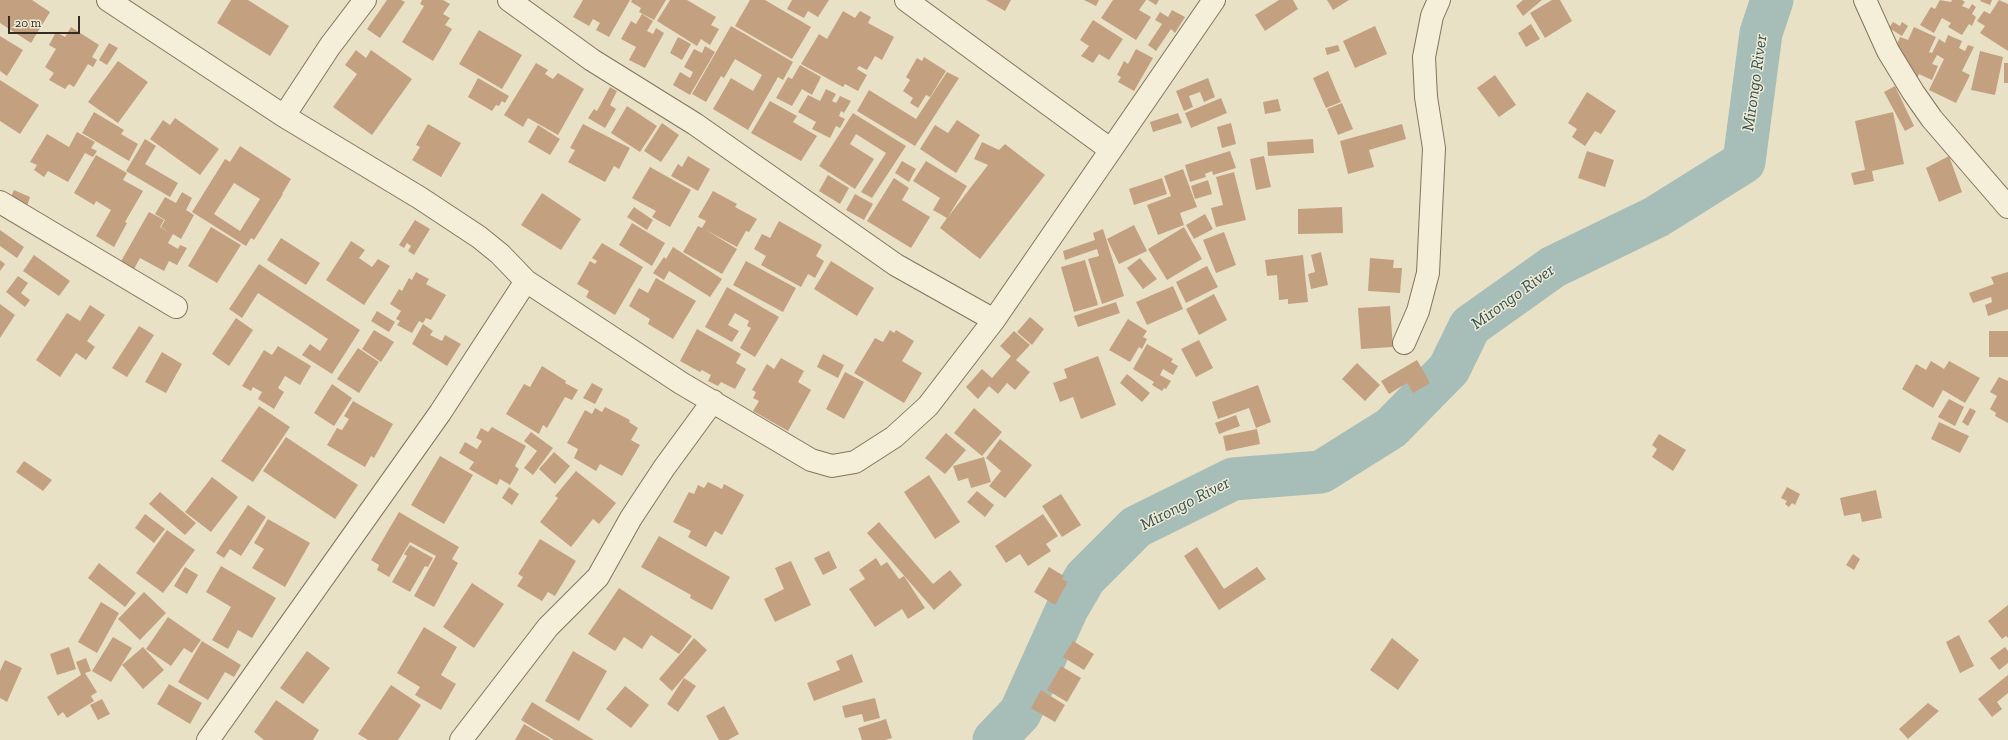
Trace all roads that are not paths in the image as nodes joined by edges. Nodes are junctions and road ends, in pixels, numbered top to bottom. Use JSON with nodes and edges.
{"nodes":[{"id":1,"x":108,"y":0,"type":"edge"},
{"id":2,"x":365,"y":0,"type":"edge"},
{"id":3,"x":509,"y":0,"type":"edge"},
{"id":4,"x":906,"y":0,"type":"edge"},
{"id":5,"x":1214,"y":0,"type":"edge"},
{"id":6,"x":1439,"y":0,"type":"edge"},
{"id":7,"x":1865,"y":0,"type":"edge"},
{"id":8,"x":284,"y":116,"type":"junction"},
{"id":9,"x":1111,"y":150,"type":"junction"},
{"id":10,"x":0,"y":202,"type":"edge"},
{"id":11,"x":2008,"y":207,"type":"edge"},
{"id":12,"x":526,"y":281,"type":"junction"},
{"id":13,"x":176,"y":307,"type":"dead end"},
{"id":14,"x":994,"y":320,"type":"junction"},
{"id":15,"x":1404,"y":343,"type":"dead end"},
{"id":16,"x":713,"y":401,"type":"junction"},
{"id":17,"x":208,"y":740,"type":"edge"},
{"id":18,"x":461,"y":740,"type":"edge"}],
"edges":[{"from":1,"to":8,"type":"street"},
{"from":2,"to":8,"type":"street"},
{"from":3,"to":14,"type":"street"},
{"from":4,"to":9,"type":"street"},
{"from":5,"to":9,"type":"street"},
{"from":6,"to":15,"type":"street"},
{"from":7,"to":11,"type":"street"},
{"from":8,"to":12,"type":"street"},
{"from":9,"to":14,"type":"street"},
{"from":10,"to":13,"type":"street"},
{"from":12,"to":16,"type":"street"},
{"from":12,"to":17,"type":"street"},
{"from":14,"to":16,"type":"street"},
{"from":16,"to":18,"type":"street"}]}
